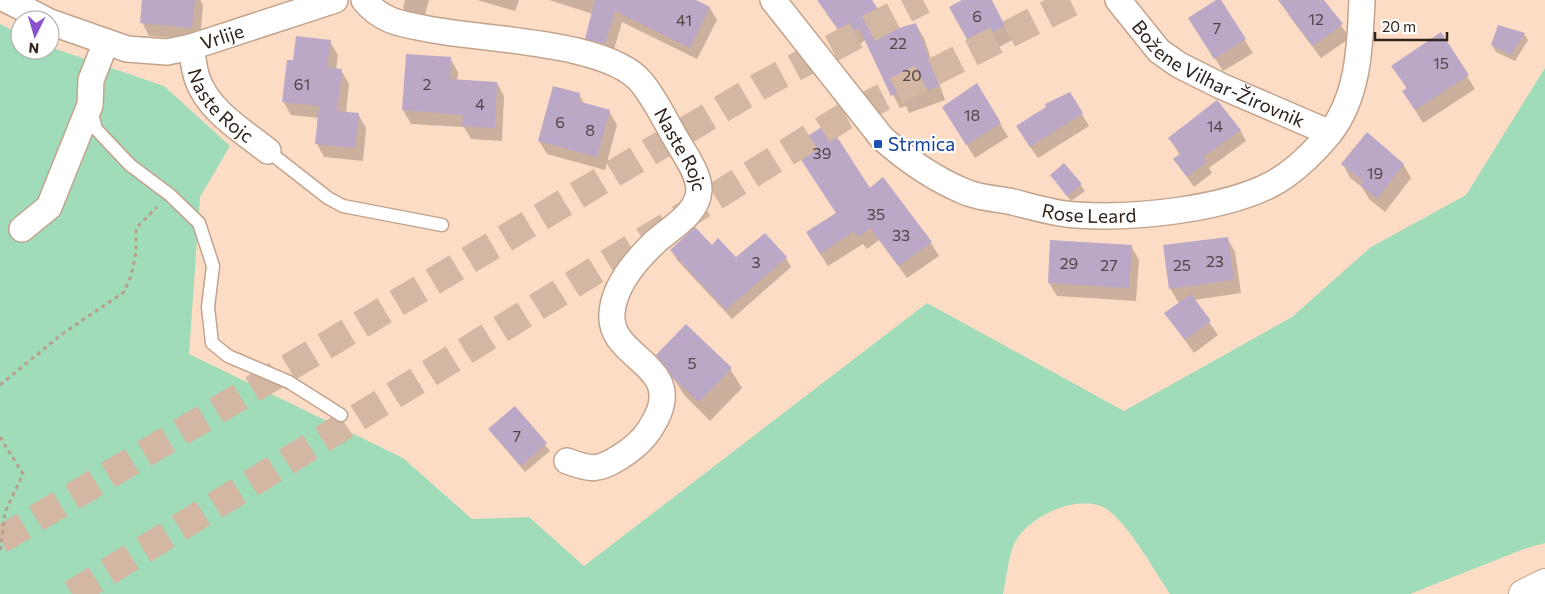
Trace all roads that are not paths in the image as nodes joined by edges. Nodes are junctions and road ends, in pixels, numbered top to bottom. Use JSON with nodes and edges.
{"nodes":[{"id":1,"x":7,"y":0,"type":"edge"},
{"id":2,"x":335,"y":0,"type":"edge"},
{"id":3,"x":364,"y":0,"type":"edge"},
{"id":4,"x":773,"y":0,"type":"edge"},
{"id":5,"x":1118,"y":0,"type":"edge"},
{"id":6,"x":1362,"y":0,"type":"edge"},
{"id":7,"x":26,"y":10,"type":"edge"},
{"id":8,"x":60,"y":26,"type":"edge"},
{"id":9,"x":106,"y":42,"type":"junction"},
{"id":10,"x":191,"y":48,"type":"junction"},
{"id":11,"x":90,"y":105,"type":"junction"},
{"id":12,"x":1330,"y":133,"type":"junction"},
{"id":13,"x":268,"y":151,"type":"joint"},
{"id":14,"x":442,"y":225,"type":"dead end"},
{"id":15,"x":22,"y":229,"type":"dead end"},
{"id":16,"x":341,"y":415,"type":"dead end"},
{"id":17,"x":567,"y":461,"type":"dead end"},
{"id":18,"x":1545,"y":583,"type":"edge"},
{"id":19,"x":1523,"y":594,"type":"edge"}],
"edges":[{"from":1,"to":7,"type":"street"},
{"from":2,"to":10,"type":"street","name":"Vrlije"},
{"from":3,"to":17,"type":"street","name":"Naste Rojc"},
{"from":4,"to":12,"type":"street","name":"Rose Leard"},
{"from":5,"to":12,"type":"street","name":"Božene Vilhar-Žirovnik"},
{"from":6,"to":12,"type":"street","name":"Rose Leard"},
{"from":8,"to":9,"type":"street","name":"Vrlije"},
{"from":9,"to":10,"type":"street","name":"Vrlije"},
{"from":9,"to":11,"type":"street"},
{"from":10,"to":13,"type":"street","name":"Naste Rojc"},
{"from":11,"to":15,"type":"street"},
{"from":11,"to":16,"type":"lane"},
{"from":13,"to":14,"type":"lane"},
{"from":18,"to":19,"type":"main road"}]}
